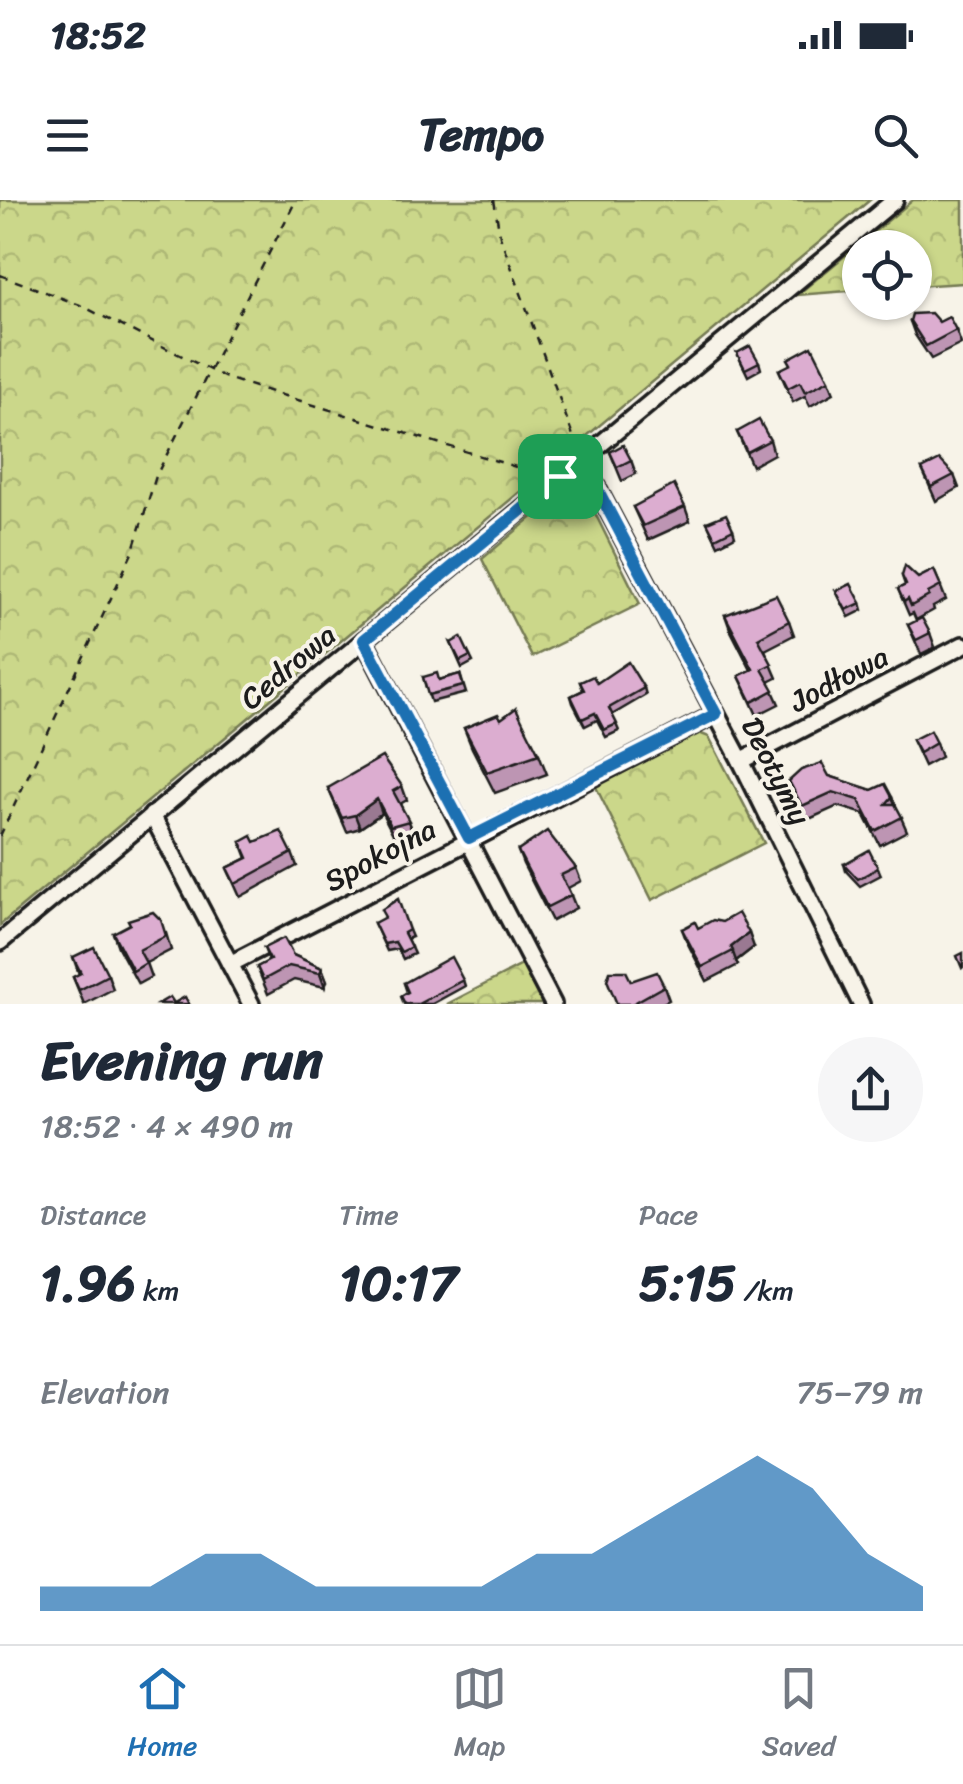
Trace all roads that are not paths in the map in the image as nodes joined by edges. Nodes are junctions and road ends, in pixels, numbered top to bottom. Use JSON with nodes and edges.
{"nodes":[{"id":1,"x":894,"y":200,"type":"edge"},
{"id":2,"x":582,"y":460,"type":"junction"},
{"id":3,"x":364,"y":640,"type":"junction"},
{"id":4,"x":963,"y":645,"type":"edge"},
{"id":5,"x":716,"y":714,"type":"junction"},
{"id":6,"x":741,"y":762,"type":"junction"},
{"id":7,"x":152,"y":815,"type":"junction"},
{"id":8,"x":469,"y":838,"type":"junction"},
{"id":9,"x":0,"y":942,"type":"edge"},
{"id":10,"x":230,"y":964,"type":"junction"},
{"id":11,"x":252,"y":1004,"type":"edge"},
{"id":12,"x":554,"y":1004,"type":"edge"},
{"id":13,"x":861,"y":1004,"type":"edge"}],
"edges":[{"from":1,"to":2,"type":"street","name":"Cedrowa"},
{"from":2,"to":3,"type":"street","name":"Cedrowa"},
{"from":2,"to":5,"type":"street","name":"Deotymy"},
{"from":3,"to":7,"type":"street","name":"Cedrowa"},
{"from":3,"to":8,"type":"street"},
{"from":4,"to":6,"type":"street","name":"Jodłowa"},
{"from":5,"to":6,"type":"street","name":"Deotymy"},
{"from":5,"to":8,"type":"street","name":"Spokojna"},
{"from":6,"to":13,"type":"street","name":"Deotymy"},
{"from":7,"to":9,"type":"street","name":"Cedrowa"},
{"from":7,"to":10,"type":"street"},
{"from":8,"to":10,"type":"street","name":"Spokojna"},
{"from":8,"to":12,"type":"street"},
{"from":10,"to":11,"type":"street"}]}
